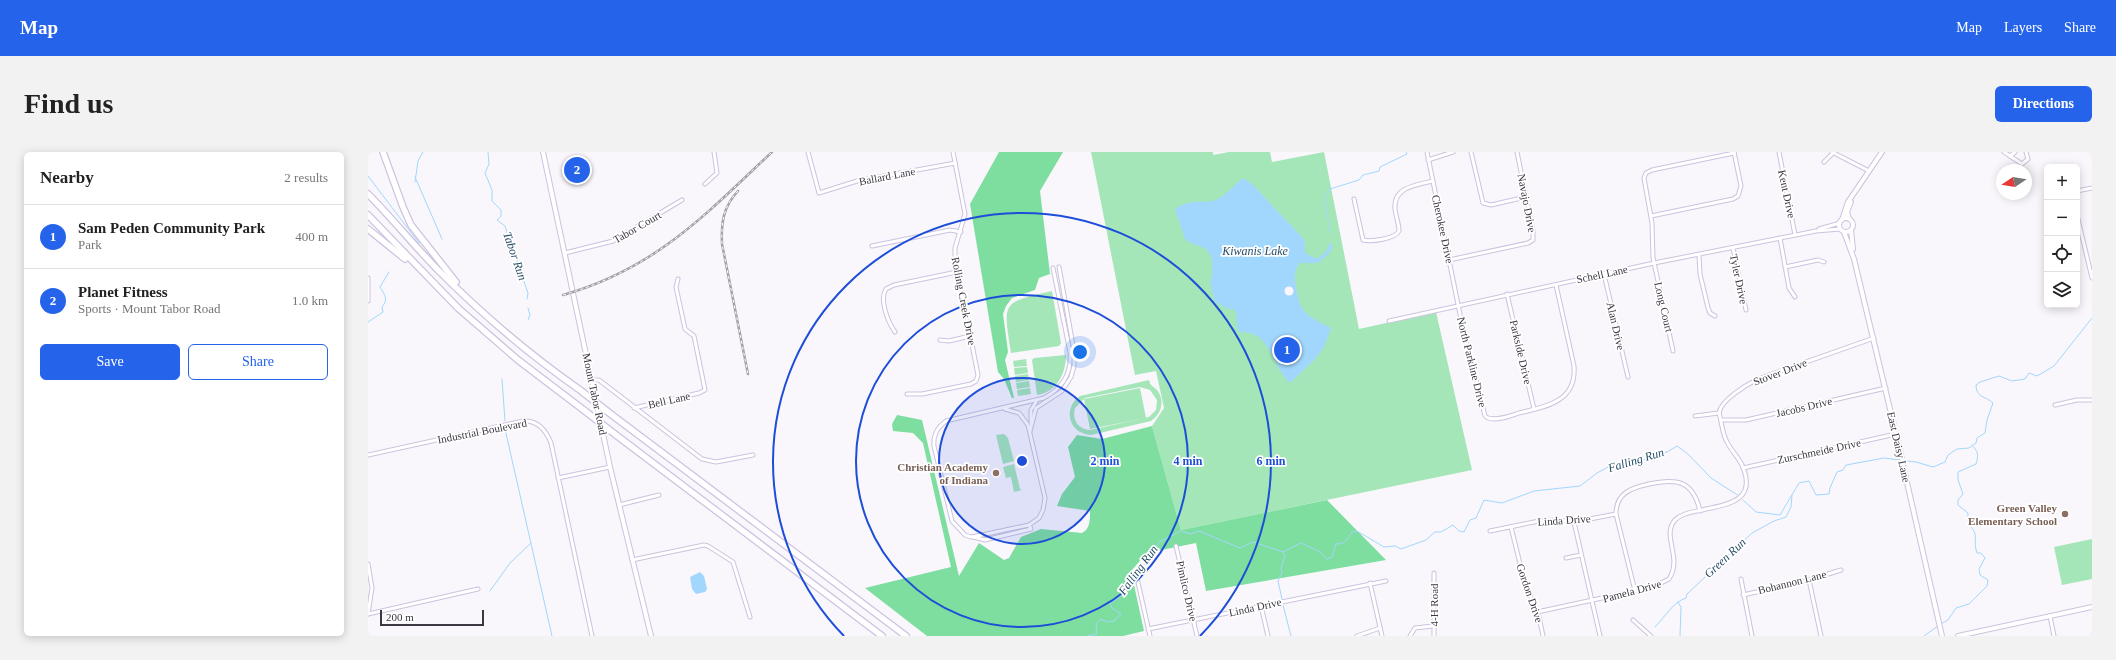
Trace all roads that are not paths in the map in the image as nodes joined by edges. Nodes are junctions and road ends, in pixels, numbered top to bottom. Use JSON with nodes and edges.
{"nodes":[{"id":1,"x":383,"y":152,"type":"edge"},
{"id":2,"x":543,"y":152,"type":"edge"},
{"id":3,"x":714,"y":152,"type":"edge"},
{"id":4,"x":808,"y":152,"type":"edge"},
{"id":5,"x":953,"y":152,"type":"edge"},
{"id":6,"x":1427,"y":152,"type":"edge"},
{"id":7,"x":1453,"y":152,"type":"edge"},
{"id":8,"x":1471,"y":152,"type":"edge"},
{"id":9,"x":1517,"y":152,"type":"edge"},
{"id":10,"x":1734,"y":152,"type":"edge"},
{"id":11,"x":1779,"y":152,"type":"edge"},
{"id":12,"x":1833,"y":152,"type":"edge"},
{"id":13,"x":1882,"y":152,"type":"edge"},
{"id":14,"x":2004,"y":152,"type":"edge"},
{"id":15,"x":2015,"y":152,"type":"edge"},
{"id":16,"x":2026,"y":152,"type":"edge"},
{"id":17,"x":2010,"y":156,"type":"junction"},
{"id":18,"x":1428,"y":160,"type":"junction"},
{"id":19,"x":1824,"y":162,"type":"dead end"},
{"id":20,"x":955,"y":163,"type":"junction"},
{"id":21,"x":1869,"y":171,"type":"junction"},
{"id":22,"x":1433,"y":181,"type":"junction"},
{"id":23,"x":705,"y":184,"type":"dead end"},
{"id":24,"x":2092,"y":188,"type":"edge"},
{"id":25,"x":2080,"y":190,"type":"edge"},
{"id":26,"x":368,"y":194,"type":"edge"},
{"id":27,"x":1526,"y":196,"type":"junction"},
{"id":28,"x":1853,"y":196,"type":"junction"},
{"id":29,"x":1354,"y":199,"type":"dead end"},
{"id":30,"x":682,"y":200,"type":"dead end"},
{"id":31,"x":368,"y":215,"type":"edge"},
{"id":32,"x":1651,"y":216,"type":"junction"},
{"id":33,"x":1849,"y":219,"type":"junction"},
{"id":34,"x":1841,"y":221,"type":"junction"},
{"id":35,"x":2080,"y":228,"type":"edge"},
{"id":36,"x":368,"y":229,"type":"edge"},
{"id":37,"x":1842,"y":230,"type":"junction"},
{"id":38,"x":1851,"y":230,"type":"junction"},
{"id":39,"x":1816,"y":231,"type":"junction"},
{"id":40,"x":961,"y":232,"type":"junction"},
{"id":41,"x":1796,"y":235,"type":"junction"},
{"id":42,"x":1780,"y":238,"type":"junction"},
{"id":43,"x":872,"y":246,"type":"dead end"},
{"id":44,"x":1733,"y":248,"type":"junction"},
{"id":45,"x":565,"y":253,"type":"junction"},
{"id":46,"x":2092,"y":253,"type":"edge"},
{"id":47,"x":2086,"y":254,"type":"junction"},
{"id":48,"x":1699,"y":255,"type":"junction"},
{"id":49,"x":1854,"y":259,"type":"junction"},
{"id":50,"x":1449,"y":260,"type":"junction"},
{"id":51,"x":1824,"y":262,"type":"dead end"},
{"id":52,"x":1654,"y":263,"type":"junction"},
{"id":53,"x":1059,"y":267,"type":"dead end"},
{"id":54,"x":1785,"y":267,"type":"junction"},
{"id":55,"x":1053,"y":268,"type":"dead end"},
{"id":56,"x":957,"y":272,"type":"junction"},
{"id":57,"x":1604,"y":274,"type":"junction"},
{"id":58,"x":368,"y":278,"type":"edge"},
{"id":59,"x":2092,"y":278,"type":"edge"},
{"id":60,"x":678,"y":279,"type":"dead end"},
{"id":61,"x":1556,"y":285,"type":"junction"},
{"id":62,"x":439,"y":290,"type":"junction"},
{"id":63,"x":1507,"y":294,"type":"junction"},
{"id":64,"x":1795,"y":297,"type":"dead end"},
{"id":65,"x":368,"y":301,"type":"edge"},
{"id":66,"x":474,"y":304,"type":"junction"},
{"id":67,"x":1458,"y":305,"type":"junction"},
{"id":68,"x":1746,"y":310,"type":"dead end"},
{"id":69,"x":1715,"y":316,"type":"dead end"},
{"id":70,"x":1389,"y":321,"type":"dead end"},
{"id":71,"x":895,"y":332,"type":"dead end"},
{"id":72,"x":970,"y":336,"type":"junction"},
{"id":73,"x":1874,"y":338,"type":"junction"},
{"id":74,"x":940,"y":340,"type":"dead end"},
{"id":75,"x":1673,"y":351,"type":"dead end"},
{"id":76,"x":1628,"y":377,"type":"dead end"},
{"id":77,"x":592,"y":380,"type":"junction"},
{"id":78,"x":1886,"y":388,"type":"junction"},
{"id":79,"x":907,"y":394,"type":"dead end"},
{"id":80,"x":2092,"y":400,"type":"edge"},
{"id":81,"x":1038,"y":401,"type":"junction"},
{"id":82,"x":2055,"y":405,"type":"dead end"},
{"id":83,"x":634,"y":408,"type":"junction"},
{"id":84,"x":1006,"y":408,"type":"junction"},
{"id":85,"x":1534,"y":409,"type":"junction"},
{"id":86,"x":1719,"y":413,"type":"junction"},
{"id":87,"x":1694,"y":416,"type":"dead end"},
{"id":88,"x":1030,"y":419,"type":"junction"},
{"id":89,"x":1025,"y":420,"type":"junction"},
{"id":90,"x":1721,"y":420,"type":"junction"},
{"id":91,"x":1032,"y":424,"type":"junction"},
{"id":92,"x":1030,"y":434,"type":"junction"},
{"id":93,"x":1896,"y":434,"type":"junction"},
{"id":94,"x":368,"y":455,"type":"edge"},
{"id":95,"x":753,"y":455,"type":"dead end"},
{"id":96,"x":1902,"y":459,"type":"joint"},
{"id":97,"x":1903,"y":465,"type":"joint"},
{"id":98,"x":610,"y":467,"type":"junction"},
{"id":99,"x":1743,"y":468,"type":"junction"},
{"id":100,"x":558,"y":478,"type":"junction"},
{"id":101,"x":659,"y":495,"type":"dead end"},
{"id":102,"x":619,"y":505,"type":"junction"},
{"id":103,"x":1700,"y":511,"type":"junction"},
{"id":104,"x":1616,"y":514,"type":"junction"},
{"id":105,"x":1574,"y":522,"type":"junction"},
{"id":106,"x":1511,"y":527,"type":"junction"},
{"id":107,"x":1490,"y":531,"type":"dead end"},
{"id":108,"x":1176,"y":546,"type":"dead end"},
{"id":109,"x":1581,"y":555,"type":"junction"},
{"id":110,"x":1566,"y":558,"type":"dead end"},
{"id":111,"x":632,"y":560,"type":"junction"},
{"id":112,"x":368,"y":564,"type":"edge"},
{"id":113,"x":1841,"y":570,"type":"dead end"},
{"id":114,"x":1434,"y":573,"type":"dead end"},
{"id":115,"x":1136,"y":578,"type":"dead end"},
{"id":116,"x":1741,"y":579,"type":"dead end"},
{"id":117,"x":1809,"y":580,"type":"junction"},
{"id":118,"x":1386,"y":581,"type":"dead end"},
{"id":119,"x":1370,"y":583,"type":"junction"},
{"id":120,"x":478,"y":589,"type":"dead end"},
{"id":121,"x":1634,"y":591,"type":"junction"},
{"id":122,"x":1743,"y":595,"type":"junction"},
{"id":123,"x":1592,"y":602,"type":"junction"},
{"id":124,"x":1261,"y":606,"type":"junction"},
{"id":125,"x":2092,"y":607,"type":"edge"},
{"id":126,"x":1537,"y":612,"type":"junction"},
{"id":127,"x":368,"y":614,"type":"edge"},
{"id":128,"x":2050,"y":616,"type":"junction"},
{"id":129,"x":750,"y":617,"type":"dead end"},
{"id":130,"x":1193,"y":620,"type":"junction"},
{"id":131,"x":1634,"y":620,"type":"dead end"},
{"id":132,"x":1434,"y":626,"type":"junction"},
{"id":133,"x":1380,"y":628,"type":"junction"},
{"id":134,"x":1148,"y":630,"type":"junction"},
{"id":135,"x":1942,"y":635,"type":"edge"},
{"id":136,"x":592,"y":636,"type":"edge"},
{"id":137,"x":651,"y":636,"type":"edge"},
{"id":138,"x":882,"y":636,"type":"edge"},
{"id":139,"x":906,"y":636,"type":"edge"},
{"id":140,"x":1150,"y":636,"type":"edge"},
{"id":141,"x":1197,"y":636,"type":"edge"},
{"id":142,"x":1268,"y":636,"type":"edge"},
{"id":143,"x":1357,"y":636,"type":"edge"},
{"id":144,"x":1382,"y":636,"type":"edge"},
{"id":145,"x":1410,"y":636,"type":"edge"},
{"id":146,"x":1434,"y":636,"type":"edge"},
{"id":147,"x":1543,"y":636,"type":"edge"},
{"id":148,"x":1600,"y":636,"type":"edge"},
{"id":149,"x":1651,"y":636,"type":"edge"},
{"id":150,"x":1752,"y":636,"type":"edge"},
{"id":151,"x":1821,"y":636,"type":"edge"},
{"id":152,"x":1958,"y":636,"type":"edge"},
{"id":153,"x":2054,"y":636,"type":"edge"}],
"edges":[{"from":1,"to":66,"type":"highway"},
{"from":2,"to":45,"type":"street","name":"Mount Tabor Road"},
{"from":3,"to":23,"type":"street"},
{"from":4,"to":20,"type":"street","name":"Ballard Lane"},
{"from":5,"to":20,"type":"street","name":"Rolling Creek Drive"},
{"from":6,"to":18,"type":"street","name":"Cherokee Drive"},
{"from":7,"to":18,"type":"street"},
{"from":8,"to":27,"type":"street"},
{"from":9,"to":27,"type":"street","name":"Navajo Drive"},
{"from":10,"to":32,"type":"street","name":"Long Court"},
{"from":10,"to":32,"type":"street"},
{"from":11,"to":41,"type":"street","name":"Kent Drive"},
{"from":12,"to":19,"type":"street"},
{"from":12,"to":21,"type":"street"},
{"from":13,"to":21,"type":"street"},
{"from":14,"to":17,"type":"street"},
{"from":15,"to":17,"type":"street"},
{"from":16,"to":17,"type":"street"},
{"from":18,"to":22,"type":"street","name":"Cherokee Drive"},
{"from":20,"to":40,"type":"street","name":"Rolling Creek Drive"},
{"from":21,"to":28,"type":"street"},
{"from":22,"to":29,"type":"street"},
{"from":22,"to":50,"type":"street","name":"Cherokee Drive"},
{"from":24,"to":25,"type":"street"},
{"from":26,"to":66,"type":"highway"},
{"from":27,"to":50,"type":"street","name":"Navajo Drive"},
{"from":28,"to":33,"type":"street"},
{"from":28,"to":34,"type":"street"},
{"from":30,"to":45,"type":"street","name":"Tabor Court"},
{"from":31,"to":62,"type":"highway"},
{"from":32,"to":52,"type":"street","name":"Long Court"},
{"from":33,"to":34,"type":"street"},
{"from":33,"to":38,"type":"street","name":"East Daisy Lane"},
{"from":34,"to":37,"type":"street"},
{"from":34,"to":39,"type":"street","name":"Schell Lane"},
{"from":35,"to":47,"type":"street"},
{"from":36,"to":62,"type":"highway"},
{"from":37,"to":38,"type":"street"},
{"from":37,"to":39,"type":"street","name":"Schell Lane"},
{"from":37,"to":49,"type":"street","name":"East Daisy Lane"},
{"from":38,"to":49,"type":"street","name":"East Daisy Lane"},
{"from":39,"to":41,"type":"street","name":"Schell Lane"},
{"from":40,"to":43,"type":"street"},
{"from":40,"to":56,"type":"street","name":"Rolling Creek Drive"},
{"from":41,"to":42,"type":"street","name":"Schell Lane"},
{"from":42,"to":44,"type":"street","name":"Schell Lane"},
{"from":42,"to":54,"type":"street"},
{"from":44,"to":48,"type":"street","name":"Schell Lane"},
{"from":44,"to":68,"type":"street","name":"Tyler Drive"},
{"from":45,"to":77,"type":"street","name":"Mount Tabor Road"},
{"from":46,"to":47,"type":"street"},
{"from":47,"to":59,"type":"street"},
{"from":48,"to":52,"type":"street","name":"Schell Lane"},
{"from":48,"to":69,"type":"street"},
{"from":49,"to":73,"type":"street","name":"East Daisy Lane"},
{"from":50,"to":67,"type":"street","name":"Cherokee Drive"},
{"from":51,"to":54,"type":"street"},
{"from":52,"to":57,"type":"street","name":"Schell Lane"},
{"from":52,"to":75,"type":"street","name":"Long Court"},
{"from":53,"to":91,"type":"street"},
{"from":54,"to":64,"type":"street"},
{"from":55,"to":81,"type":"street"},
{"from":56,"to":71,"type":"street"},
{"from":56,"to":72,"type":"street","name":"Rolling Creek Drive"},
{"from":57,"to":61,"type":"street","name":"Schell Lane"},
{"from":57,"to":76,"type":"street","name":"Alan Drive"},
{"from":58,"to":65,"type":"street"},
{"from":60,"to":83,"type":"street","name":"Bell Lane"},
{"from":61,"to":63,"type":"street","name":"Schell Lane"},
{"from":61,"to":85,"type":"street"},
{"from":62,"to":138,"type":"highway","bridge":true},
{"from":63,"to":67,"type":"street","name":"Schell Lane"},
{"from":63,"to":85,"type":"street","name":"Parkside Drive"},
{"from":66,"to":139,"type":"highway","bridge":true},
{"from":67,"to":70,"type":"street","name":"Schell Lane"},
{"from":67,"to":85,"type":"street","name":"North Parkline Drive"},
{"from":72,"to":74,"type":"street"},
{"from":72,"to":79,"type":"street","name":"Rolling Creek Drive"},
{"from":73,"to":78,"type":"street","name":"East Daisy Lane"},
{"from":73,"to":86,"type":"street","name":"Stover Drive"},
{"from":77,"to":83,"type":"street","name":"Bell Lane"},
{"from":77,"to":98,"type":"street","name":"Mount Tabor Road"},
{"from":78,"to":90,"type":"street","name":"Jacobs Drive"},
{"from":78,"to":93,"type":"street","name":"East Daisy Lane"},
{"from":80,"to":82,"type":"street"},
{"from":81,"to":84,"type":"street"},
{"from":81,"to":88,"type":"street"},
{"from":83,"to":95,"type":"street","name":"Bell Lane"},
{"from":84,"to":89,"type":"street"},
{"from":84,"to":92,"type":"street"},
{"from":86,"to":87,"type":"street"},
{"from":86,"to":90,"type":"street","name":"Pamela Drive"},
{"from":88,"to":89,"type":"street"},
{"from":88,"to":91,"type":"street"},
{"from":89,"to":92,"type":"street"},
{"from":90,"to":99,"type":"street","name":"Pamela Drive"},
{"from":91,"to":92,"type":"street"},
{"from":93,"to":96,"type":"street","name":"East Daisy Lane"},
{"from":93,"to":99,"type":"street","name":"Zurschmeide Drive"},
{"from":94,"to":100,"type":"street","name":"Industrial Boulevard"},
{"from":96,"to":97,"type":"street","name":"East Daisy Lane"},
{"from":97,"to":135,"type":"street","name":"East Daisy Lane"},
{"from":98,"to":100,"type":"street"},
{"from":98,"to":102,"type":"street","name":"Mount Tabor Road"},
{"from":99,"to":103,"type":"street","name":"Pamela Drive"},
{"from":100,"to":136,"type":"street","name":"Industrial Boulevard"},
{"from":101,"to":102,"type":"street"},
{"from":102,"to":111,"type":"street","name":"Mount Tabor Road"},
{"from":103,"to":104,"type":"street"},
{"from":103,"to":121,"type":"street","name":"Pamela Drive"},
{"from":104,"to":105,"type":"street","name":"Linda Drive"},
{"from":104,"to":121,"type":"street"},
{"from":105,"to":106,"type":"street","name":"Linda Drive"},
{"from":105,"to":109,"type":"street"},
{"from":106,"to":107,"type":"street","name":"Linda Drive"},
{"from":106,"to":126,"type":"street","name":"Gordon Drive"},
{"from":108,"to":130,"type":"street","name":"Pimlico Drive"},
{"from":109,"to":110,"type":"street"},
{"from":109,"to":123,"type":"street"},
{"from":111,"to":129,"type":"street"},
{"from":111,"to":137,"type":"street","name":"Mount Tabor Road"},
{"from":112,"to":127,"type":"street"},
{"from":113,"to":117,"type":"street","name":"Bohannon Lane"},
{"from":114,"to":132,"type":"street","name":"4-H Road"},
{"from":115,"to":134,"type":"street"},
{"from":116,"to":122,"type":"street"},
{"from":117,"to":122,"type":"street","name":"Bohannon Lane"},
{"from":117,"to":151,"type":"street"},
{"from":118,"to":119,"type":"street","name":"Linda Drive"},
{"from":119,"to":124,"type":"street","name":"Linda Drive"},
{"from":119,"to":133,"type":"street"},
{"from":120,"to":127,"type":"street"},
{"from":121,"to":123,"type":"street","name":"Pamela Drive"},
{"from":122,"to":150,"type":"street"},
{"from":123,"to":126,"type":"street","name":"Pamela Drive"},
{"from":123,"to":148,"type":"street"},
{"from":124,"to":130,"type":"street","name":"Linda Drive"},
{"from":124,"to":142,"type":"street"},
{"from":125,"to":128,"type":"street"},
{"from":126,"to":147,"type":"street","name":"Gordon Drive"},
{"from":128,"to":152,"type":"street"},
{"from":128,"to":153,"type":"street"},
{"from":130,"to":134,"type":"street","name":"Linda Drive"},
{"from":130,"to":141,"type":"street","name":"Pimlico Drive"},
{"from":131,"to":149,"type":"street"},
{"from":132,"to":145,"type":"street"},
{"from":132,"to":146,"type":"street","name":"4-H Road"},
{"from":133,"to":143,"type":"street"},
{"from":133,"to":144,"type":"street"},
{"from":134,"to":140,"type":"street"}]}
